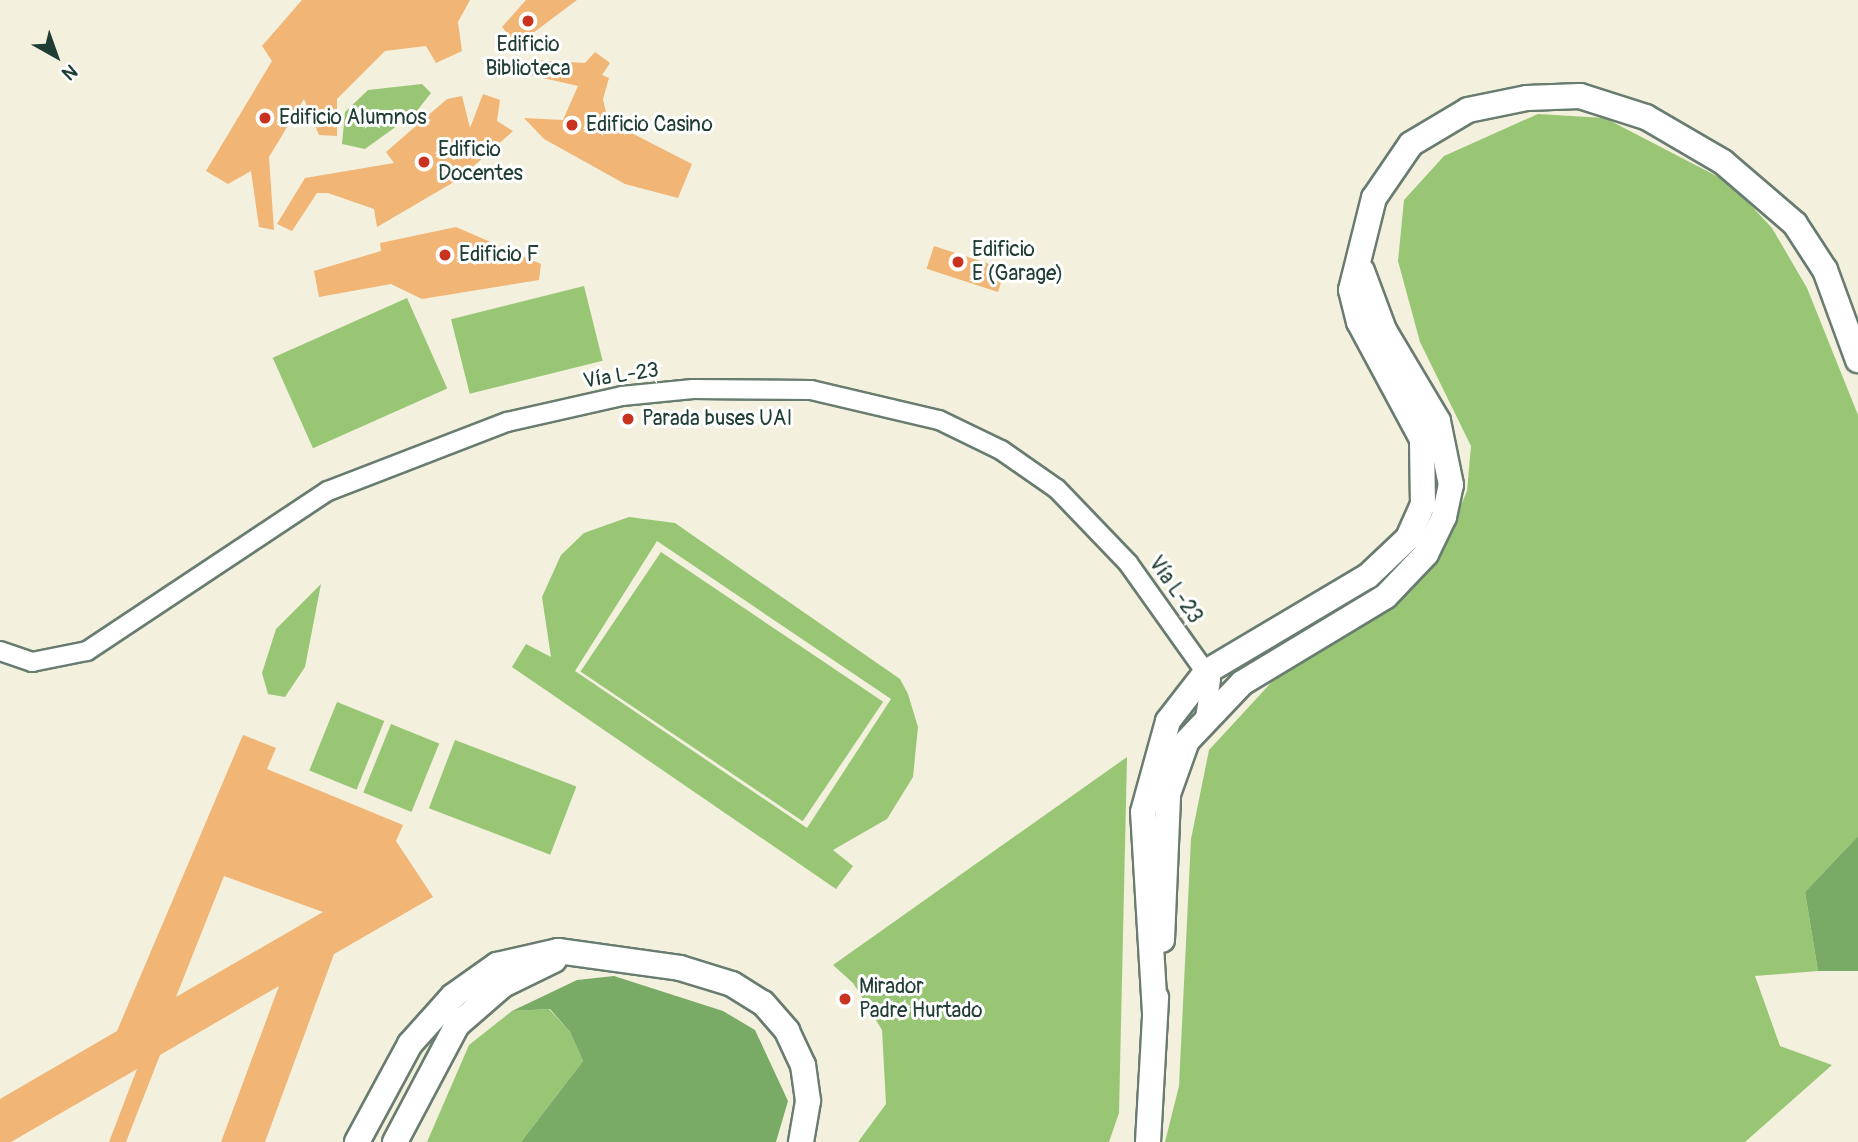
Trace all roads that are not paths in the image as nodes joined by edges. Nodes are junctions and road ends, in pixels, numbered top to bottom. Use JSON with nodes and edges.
{"nodes":[{"id":1,"x":1359,"y":261,"type":"junction"},
{"id":2,"x":1858,"y":360,"type":"edge"},
{"id":3,"x":0,"y":651,"type":"edge"},
{"id":4,"x":1206,"y":672,"type":"junction"},
{"id":5,"x":1242,"y":683,"type":"junction"},
{"id":6,"x":1205,"y":718,"type":"junction"},
{"id":7,"x":579,"y":952,"type":"junction"},
{"id":8,"x":1155,"y":1013,"type":"junction"},
{"id":9,"x":357,"y":1142,"type":"edge"},
{"id":10,"x":395,"y":1142,"type":"edge"},
{"id":11,"x":801,"y":1142,"type":"edge"},
{"id":12,"x":1148,"y":1142,"type":"edge"}],
"edges":[{"from":1,"to":2,"type":"main road"},
{"from":1,"to":4,"type":"main road"},
{"from":1,"to":5,"type":"main road"},
{"from":3,"to":4,"type":"street","name":"Vía L-23"},
{"from":4,"to":5,"type":"street"},
{"from":4,"to":6,"type":"street"},
{"from":4,"to":8,"type":"main road"},
{"from":5,"to":6,"type":"main road"},
{"from":6,"to":8,"type":"main road"},
{"from":7,"to":9,"type":"main road"},
{"from":7,"to":10,"type":"main road"},
{"from":7,"to":11,"type":"main road"},
{"from":8,"to":12,"type":"main road"}]}
